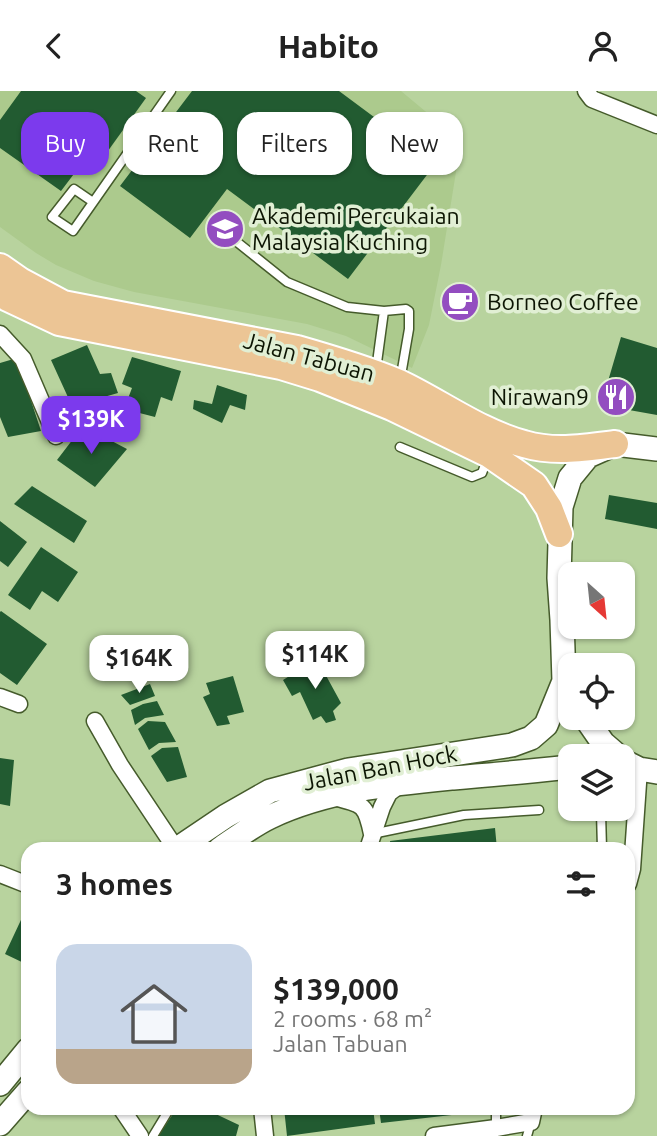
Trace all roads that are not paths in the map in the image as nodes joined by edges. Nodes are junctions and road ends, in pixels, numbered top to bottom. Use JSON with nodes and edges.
{"nodes":[{"id":1,"x":171,"y":91,"type":"edge"},
{"id":2,"x":586,"y":91,"type":"edge"},
{"id":3,"x":657,"y":124,"type":"edge"},
{"id":4,"x":93,"y":202,"type":"junction"},
{"id":5,"x":217,"y":226,"type":"dead end"},
{"id":6,"x":0,"y":267,"type":"edge"},
{"id":7,"x":3,"y":300,"type":"edge"},
{"id":8,"x":384,"y":311,"type":"junction"},
{"id":9,"x":0,"y":334,"type":"edge"},
{"id":10,"x":388,"y":379,"type":"junction"},
{"id":11,"x":56,"y":436,"type":"dead end"},
{"id":12,"x":615,"y":444,"type":"junction"},
{"id":13,"x":400,"y":447,"type":"dead end"},
{"id":14,"x":657,"y":449,"type":"edge"},
{"id":15,"x":489,"y":454,"type":"junction"},
{"id":16,"x":559,"y":534,"type":"junction"},
{"id":17,"x":564,"y":653,"type":"edge"},
{"id":18,"x":0,"y":697,"type":"edge"},
{"id":19,"x":558,"y":703,"type":"edge"},
{"id":20,"x":19,"y":704,"type":"dead end"},
{"id":21,"x":95,"y":721,"type":"dead end"},
{"id":22,"x":558,"y":768,"type":"edge"},
{"id":23,"x":402,"y":783,"type":"junction"},
{"id":24,"x":330,"y":796,"type":"junction"},
{"id":25,"x":539,"y":810,"type":"dead end"},
{"id":26,"x":601,"y":821,"type":"edge"},
{"id":27,"x":632,"y":821,"type":"edge"},
{"id":28,"x":370,"y":841,"type":"edge"},
{"id":29,"x":171,"y":842,"type":"edge"},
{"id":30,"x":186,"y":842,"type":"edge"},
{"id":31,"x":231,"y":842,"type":"edge"},
{"id":32,"x":603,"y":842,"type":"edge"},
{"id":33,"x":632,"y":842,"type":"edge"},
{"id":34,"x":0,"y":874,"type":"edge"},
{"id":35,"x":21,"y":882,"type":"edge"},
{"id":36,"x":21,"y":1058,"type":"edge"},
{"id":37,"x":0,"y":1084,"type":"edge"},
{"id":38,"x":21,"y":1100,"type":"edge"},
{"id":39,"x":126,"y":1115,"type":"edge"},
{"id":40,"x":166,"y":1115,"type":"edge"},
{"id":41,"x":263,"y":1115,"type":"edge"},
{"id":42,"x":496,"y":1115,"type":"edge"},
{"id":43,"x":531,"y":1122,"type":"edge"},
{"id":44,"x":0,"y":1124,"type":"edge"},
{"id":45,"x":496,"y":1128,"type":"junction"},
{"id":46,"x":139,"y":1136,"type":"edge"},
{"id":47,"x":153,"y":1136,"type":"edge"},
{"id":48,"x":265,"y":1136,"type":"edge"},
{"id":49,"x":434,"y":1136,"type":"edge"}],
"edges":[{"from":1,"to":4,"type":"lane"},
{"from":2,"to":3,"type":"street"},
{"from":4,"to":4,"type":"lane"},
{"from":5,"to":8,"type":"lane"},
{"from":6,"to":10,"type":"main road","name":"Jalan Tabuan"},
{"from":7,"to":15,"type":"main road","name":"Jalan Tabuan"},
{"from":8,"to":10,"type":"lane"},
{"from":8,"to":10,"type":"lane"},
{"from":9,"to":11,"type":"street"},
{"from":10,"to":12,"type":"main road","name":"Jalan Tabuan"},
{"from":12,"to":14,"type":"main road"},
{"from":12,"to":16,"type":"main road"},
{"from":13,"to":15,"type":"lane"},
{"from":15,"to":16,"type":"main road","name":"Jalan Tabuan"},
{"from":16,"to":17,"type":"main road"},
{"from":18,"to":20,"type":"street"},
{"from":19,"to":30,"type":"main road","name":"Jalan Ban Hock"},
{"from":21,"to":29,"type":"street"},
{"from":22,"to":23,"type":"main road","name":"Jalan Ban Hock"},
{"from":23,"to":24,"type":"main road","name":"Jalan Ban Hock"},
{"from":23,"to":28,"type":"street"},
{"from":24,"to":28,"type":"street"},
{"from":24,"to":31,"type":"main road","name":"Jalan Ban Hock"},
{"from":25,"to":28,"type":"lane"},
{"from":26,"to":32,"type":"lane"},
{"from":27,"to":33,"type":"street"},
{"from":34,"to":35,"type":"street"},
{"from":36,"to":37,"type":"main road"},
{"from":38,"to":44,"type":"main road"},
{"from":39,"to":46,"type":"street"},
{"from":40,"to":47,"type":"lane"},
{"from":41,"to":48,"type":"street"},
{"from":42,"to":45,"type":"lane"},
{"from":43,"to":45,"type":"street"},
{"from":45,"to":49,"type":"street"}]}
